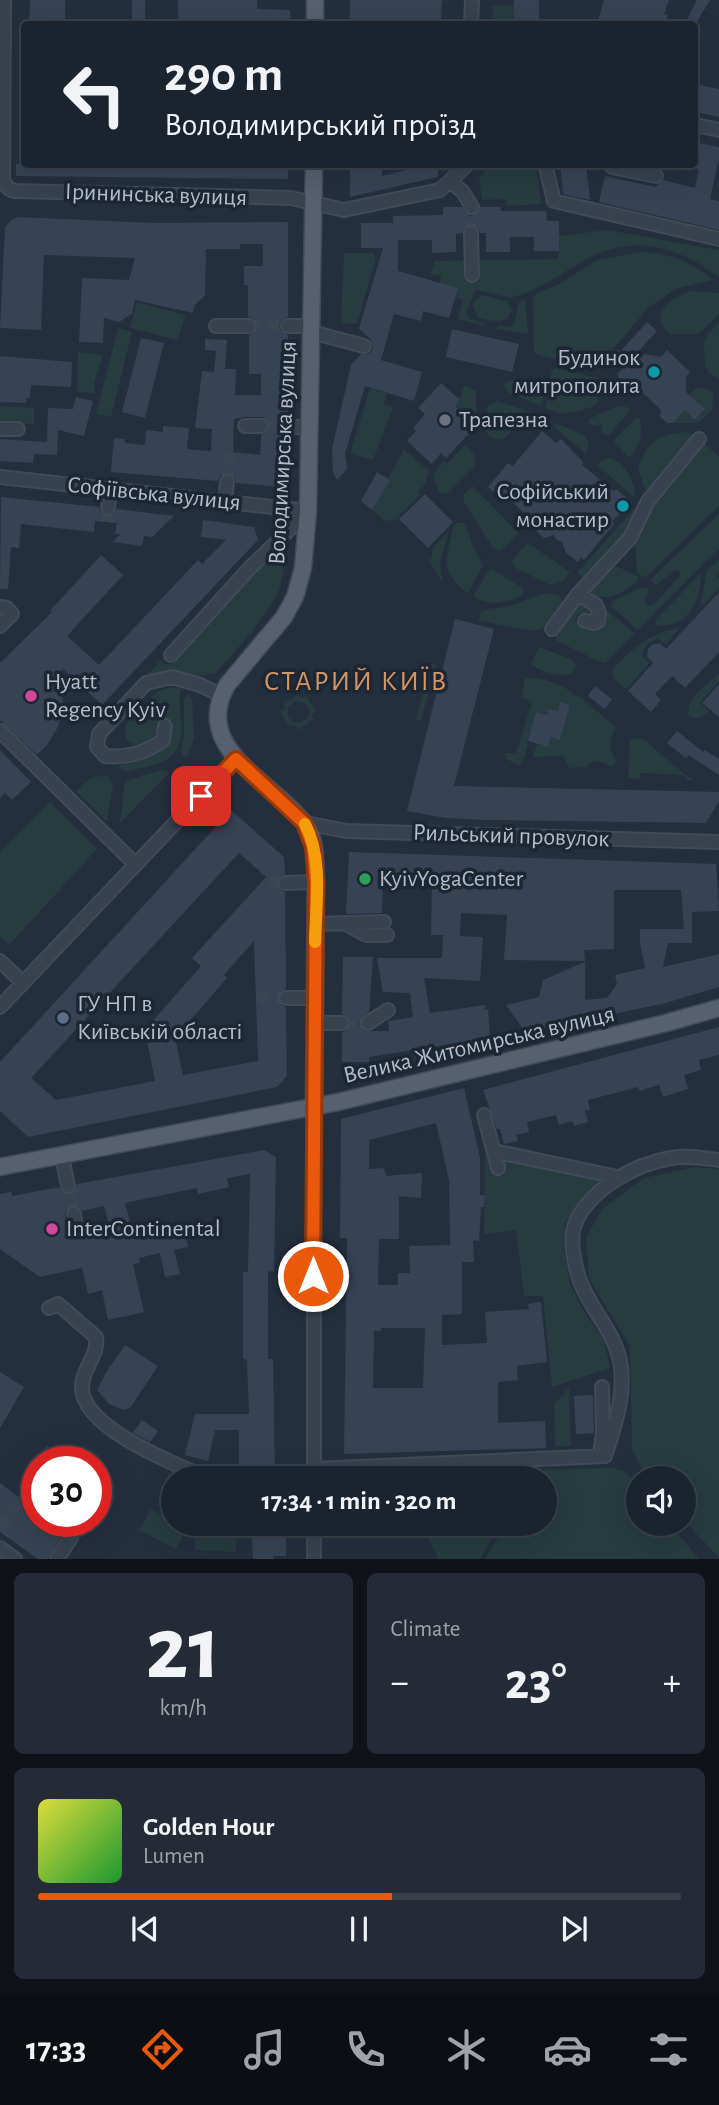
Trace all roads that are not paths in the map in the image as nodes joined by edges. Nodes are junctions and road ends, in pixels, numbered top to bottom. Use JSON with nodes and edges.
{"nodes":[{"id":1,"x":4,"y":0,"type":"edge"},
{"id":2,"x":315,"y":0,"type":"edge"},
{"id":3,"x":472,"y":0,"type":"edge"},
{"id":4,"x":315,"y":21,"type":"edge"},
{"id":5,"x":471,"y":21,"type":"edge"},
{"id":6,"x":2,"y":38,"type":"edge"},
{"id":7,"x":698,"y":126,"type":"edge"},
{"id":8,"x":719,"y":131,"type":"edge"},
{"id":9,"x":314,"y":168,"type":"edge"},
{"id":10,"x":465,"y":168,"type":"edge"},
{"id":11,"x":546,"y":168,"type":"edge"},
{"id":12,"x":616,"y":168,"type":"edge"},
{"id":13,"x":656,"y":176,"type":"dead end"},
{"id":14,"x":450,"y":181,"type":"junction"},
{"id":15,"x":314,"y":204,"type":"junction"},
{"id":16,"x":472,"y":207,"type":"tunnel mouth"},
{"id":17,"x":471,"y":233,"type":"tunnel mouth"},
{"id":18,"x":719,"y":239,"type":"edge"},
{"id":19,"x":472,"y":275,"type":"dead end"},
{"id":20,"x":216,"y":326,"type":"dead end"},
{"id":21,"x":249,"y":326,"type":"tunnel mouth"},
{"id":22,"x":288,"y":326,"type":"tunnel mouth"},
{"id":23,"x":311,"y":329,"type":"junction"},
{"id":24,"x":363,"y":346,"type":"dead end"},
{"id":25,"x":246,"y":425,"type":"dead end"},
{"id":26,"x":261,"y":426,"type":"tunnel mouth"},
{"id":27,"x":288,"y":426,"type":"tunnel mouth"},
{"id":28,"x":309,"y":427,"type":"junction"},
{"id":29,"x":0,"y":429,"type":"edge"},
{"id":30,"x":18,"y":429,"type":"dead end"},
{"id":31,"x":699,"y":439,"type":"dead end"},
{"id":32,"x":0,"y":477,"type":"edge"},
{"id":33,"x":227,"y":482,"type":"tunnel mouth"},
{"id":34,"x":110,"y":489,"type":"junction"},
{"id":35,"x":225,"y":503,"type":"junction"},
{"id":36,"x":107,"y":508,"type":"tunnel mouth"},
{"id":37,"x":308,"y":511,"type":"junction"},
{"id":38,"x":578,"y":594,"type":"junction"},
{"id":39,"x":0,"y":607,"type":"edge"},
{"id":40,"x":585,"y":621,"type":"dead end"},
{"id":41,"x":0,"y":626,"type":"edge"},
{"id":42,"x":552,"y":629,"type":"dead end"},
{"id":43,"x":171,"y":655,"type":"dead end"},
{"id":44,"x":221,"y":695,"type":"junction"},
{"id":45,"x":165,"y":726,"type":"dead end"},
{"id":46,"x":0,"y":731,"type":"edge"},
{"id":47,"x":236,"y":759,"type":"junction"},
{"id":48,"x":304,"y":823,"type":"junction"},
{"id":49,"x":719,"y":842,"type":"edge"},
{"id":50,"x":136,"y":865,"type":"junction"},
{"id":51,"x":285,"y":883,"type":"tunnel mouth"},
{"id":52,"x":316,"y":883,"type":"junction"},
{"id":53,"x":384,"y":922,"type":"dead end"},
{"id":54,"x":315,"y":924,"type":"junction"},
{"id":55,"x":348,"y":925,"type":"junction"},
{"id":56,"x":387,"y":935,"type":"dead end"},
{"id":57,"x":0,"y":961,"type":"edge"},
{"id":58,"x":23,"y":983,"type":"junction"},
{"id":59,"x":286,"y":998,"type":"tunnel mouth"},
{"id":60,"x":315,"y":998,"type":"junction"},
{"id":61,"x":0,"y":1007,"type":"edge"},
{"id":62,"x":719,"y":1008,"type":"edge"},
{"id":63,"x":388,"y":1010,"type":"dead end"},
{"id":64,"x":314,"y":1023,"type":"junction"},
{"id":65,"x":342,"y":1023,"type":"tunnel mouth"},
{"id":66,"x":368,"y":1023,"type":"tunnel mouth"},
{"id":67,"x":314,"y":1106,"type":"junction"},
{"id":68,"x":484,"y":1115,"type":"dead end"},
{"id":69,"x":494,"y":1151,"type":"junction"},
{"id":70,"x":62,"y":1156,"type":"junction"},
{"id":71,"x":719,"y":1160,"type":"edge"},
{"id":72,"x":0,"y":1167,"type":"edge"},
{"id":73,"x":498,"y":1168,"type":"dead end"},
{"id":74,"x":617,"y":1177,"type":"junction"},
{"id":75,"x":68,"y":1185,"type":"tunnel mouth"},
{"id":76,"x":74,"y":1214,"type":"tunnel mouth"},
{"id":77,"x":76,"y":1227,"type":"dead end"},
{"id":78,"x":49,"y":1308,"type":"dead end"},
{"id":79,"x":602,"y":1387,"type":"dead end"},
{"id":80,"x":601,"y":1456,"type":"junction"},
{"id":81,"x":180,"y":1466,"type":"edge"},
{"id":82,"x":314,"y":1466,"type":"edge"},
{"id":83,"x":442,"y":1466,"type":"edge"},
{"id":84,"x":314,"y":1536,"type":"edge"},
{"id":85,"x":71,"y":1538,"type":"dead end"},
{"id":86,"x":0,"y":1548,"type":"edge"},
{"id":87,"x":15,"y":1559,"type":"edge"},
{"id":88,"x":57,"y":1559,"type":"edge"},
{"id":89,"x":314,"y":1559,"type":"edge"}],
"edges":[{"from":1,"to":6,"type":"street"},
{"from":2,"to":4,"type":"main road"},
{"from":3,"to":5,"type":"street"},
{"from":6,"to":15,"type":"street","name":"Ірининська вулиця"},
{"from":7,"to":8,"type":"street"},
{"from":9,"to":15,"type":"main road","name":"Володимирська вулиця"},
{"from":10,"to":14,"type":"street","name":"Ірининська вулиця"},
{"from":11,"to":18,"type":"street"},
{"from":12,"to":13,"type":"street"},
{"from":14,"to":15,"type":"street","name":"Ірининська вулиця"},
{"from":14,"to":16,"type":"street"},
{"from":15,"to":23,"type":"main road","name":"Володимирська вулиця"},
{"from":17,"to":19,"type":"street"},
{"from":20,"to":21,"type":"street"},
{"from":22,"to":23,"type":"street"},
{"from":23,"to":24,"type":"street"},
{"from":23,"to":28,"type":"main road","name":"Володимирська вулиця"},
{"from":25,"to":26,"type":"street"},
{"from":27,"to":28,"type":"street"},
{"from":28,"to":37,"type":"main road","name":"Володимирська вулиця"},
{"from":29,"to":30,"type":"street"},
{"from":31,"to":38,"type":"street"},
{"from":32,"to":34,"type":"street","name":"Софіївська вулиця"},
{"from":33,"to":35,"type":"street"},
{"from":34,"to":35,"type":"street","name":"Софіївська вулиця"},
{"from":34,"to":36,"type":"street"},
{"from":35,"to":37,"type":"street","name":"Софіївська вулиця"},
{"from":37,"to":43,"type":"street"},
{"from":37,"to":44,"type":"main road","name":"Володимирська вулиця"},
{"from":38,"to":40,"type":"street"},
{"from":38,"to":42,"type":"street"},
{"from":39,"to":41,"type":"street"},
{"from":44,"to":45,"type":"street"},
{"from":44,"to":47,"type":"main road"},
{"from":46,"to":50,"type":"street"},
{"from":47,"to":48,"type":"main road"},
{"from":47,"to":50,"type":"street"},
{"from":48,"to":49,"type":"street","name":"Рильський провулок"},
{"from":48,"to":52,"type":"main road"},
{"from":50,"to":58,"type":"street"},
{"from":51,"to":52,"type":"street"},
{"from":52,"to":54,"type":"main road"},
{"from":53,"to":55,"type":"street"},
{"from":54,"to":55,"type":"street"},
{"from":54,"to":60,"type":"main road"},
{"from":55,"to":56,"type":"street"},
{"from":57,"to":58,"type":"street"},
{"from":58,"to":61,"type":"street"},
{"from":59,"to":60,"type":"street"},
{"from":60,"to":64,"type":"main road"},
{"from":62,"to":67,"type":"main road","name":"Велика Житомирська вулиця"},
{"from":63,"to":66,"type":"street"},
{"from":64,"to":65,"type":"street"},
{"from":64,"to":67,"type":"main road"},
{"from":67,"to":70,"type":"main road","name":"Велика Житомирська вулиця"},
{"from":67,"to":82,"type":"street"},
{"from":68,"to":69,"type":"street"},
{"from":69,"to":73,"type":"street"},
{"from":69,"to":74,"type":"street"},
{"from":70,"to":72,"type":"main road","name":"Велика Житомирська вулиця"},
{"from":70,"to":75,"type":"street"},
{"from":71,"to":74,"type":"street"},
{"from":74,"to":80,"type":"street"},
{"from":76,"to":77,"type":"street"},
{"from":78,"to":81,"type":"street"},
{"from":79,"to":80,"type":"street"},
{"from":80,"to":83,"type":"street"},
{"from":84,"to":89,"type":"street"},
{"from":85,"to":88,"type":"street"},
{"from":86,"to":87,"type":"street"}]}
